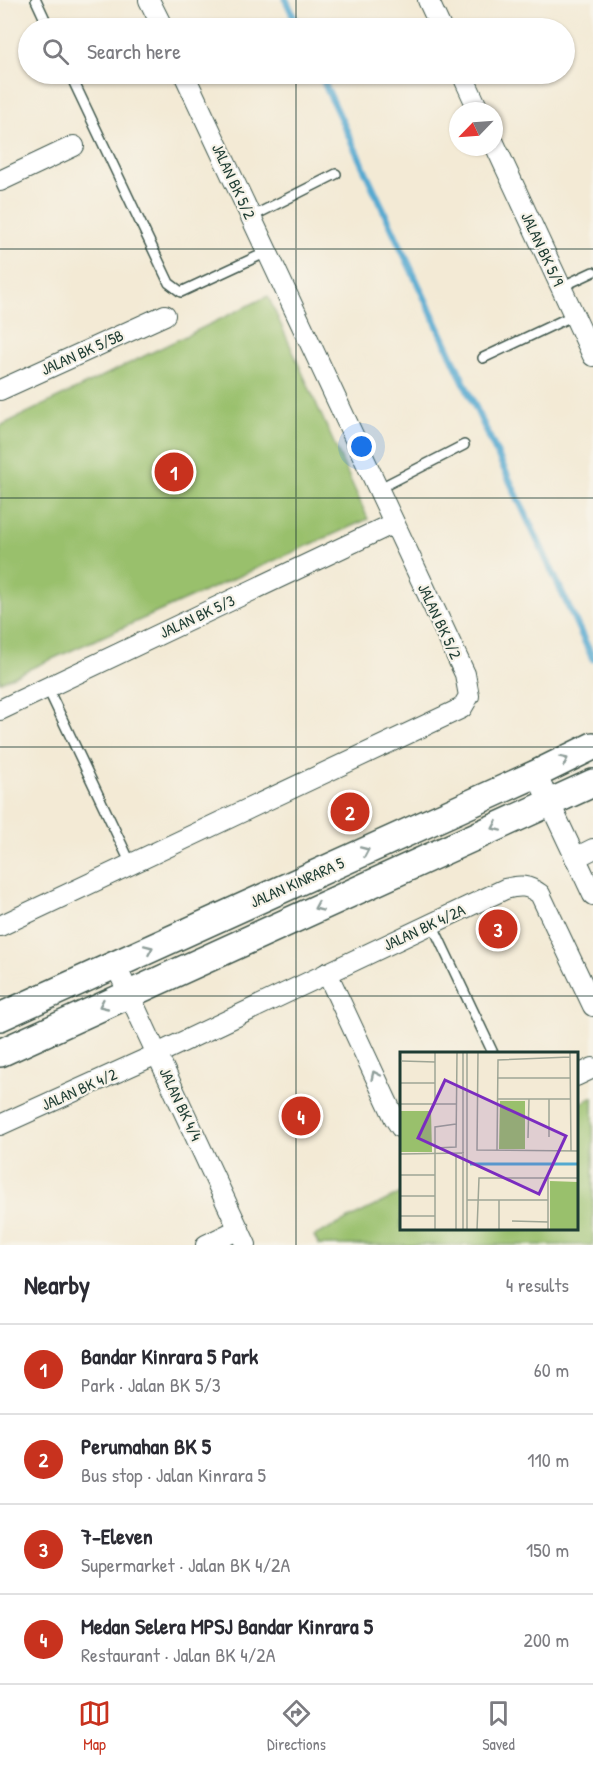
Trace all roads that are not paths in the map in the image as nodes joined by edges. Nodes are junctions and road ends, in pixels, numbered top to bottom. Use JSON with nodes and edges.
{"nodes":[{"id":1,"x":36,"y":0,"type":"edge"},
{"id":2,"x":149,"y":0,"type":"edge"},
{"id":3,"x":428,"y":0,"type":"edge"},
{"id":4,"x":44,"y":18,"type":"edge"},
{"id":5,"x":158,"y":18,"type":"edge"},
{"id":6,"x":436,"y":18,"type":"edge"},
{"id":7,"x":75,"y":84,"type":"edge"},
{"id":8,"x":189,"y":84,"type":"edge"},
{"id":9,"x":467,"y":84,"type":"edge"},
{"id":10,"x":475,"y":102,"type":"edge"},
{"id":11,"x":74,"y":146,"type":"dead end"},
{"id":12,"x":500,"y":156,"type":"edge"},
{"id":13,"x":336,"y":174,"type":"dead end"},
{"id":14,"x":0,"y":181,"type":"edge"},
{"id":15,"x":251,"y":217,"type":"junction"},
{"id":16,"x":267,"y":252,"type":"junction"},
{"id":17,"x":593,"y":272,"type":"edge"},
{"id":18,"x":561,"y":287,"type":"junction"},
{"id":19,"x":165,"y":315,"type":"dead end"},
{"id":20,"x":574,"y":315,"type":"junction"},
{"id":21,"x":593,"y":356,"type":"edge"},
{"id":22,"x":483,"y":358,"type":"dead end"},
{"id":23,"x":0,"y":390,"type":"edge"},
{"id":24,"x":464,"y":445,"type":"dead end"},
{"id":25,"x":378,"y":489,"type":"junction"},
{"id":26,"x":394,"y":523,"type":"junction"},
{"id":27,"x":47,"y":687,"type":"junction"},
{"id":28,"x":0,"y":710,"type":"edge"},
{"id":29,"x":593,"y":746,"type":"edge"},
{"id":30,"x":536,"y":774,"type":"junction"},
{"id":31,"x":593,"y":783,"type":"edge"},
{"id":32,"x":549,"y":803,"type":"junction"},
{"id":33,"x":584,"y":853,"type":"edge"},
{"id":34,"x":131,"y":864,"type":"junction"},
{"id":35,"x":593,"y":895,"type":"edge"},
{"id":36,"x":432,"y":924,"type":"junction"},
{"id":37,"x":0,"y":926,"type":"edge"},
{"id":38,"x":115,"y":964,"type":"junction"},
{"id":39,"x":327,"y":973,"type":"junction"},
{"id":40,"x":129,"y":993,"type":"junction"},
{"id":41,"x":593,"y":1006,"type":"edge"},
{"id":42,"x":0,"y":1017,"type":"edge"},
{"id":43,"x":493,"y":1052,"type":"edge"},
{"id":44,"x":0,"y":1053,"type":"edge"},
{"id":45,"x":157,"y":1054,"type":"junction"},
{"id":46,"x":593,"y":1068,"type":"edge"},
{"id":47,"x":578,"y":1075,"type":"edge"},
{"id":48,"x":0,"y":1125,"type":"edge"},
{"id":49,"x":400,"y":1126,"type":"edge"},
{"id":50,"x":242,"y":1237,"type":"edge"},
{"id":51,"x":206,"y":1245,"type":"edge"}],
"edges":[{"from":1,"to":4,"type":"lane"},
{"from":2,"to":5,"type":"street"},
{"from":3,"to":6,"type":"street"},
{"from":7,"to":16,"type":"lane"},
{"from":8,"to":15,"type":"street","name":"JALAN BK 5/2"},
{"from":9,"to":10,"type":"street"},
{"from":11,"to":14,"type":"street"},
{"from":12,"to":18,"type":"street","name":"JALAN BK 5/9"},
{"from":13,"to":15,"type":"lane"},
{"from":15,"to":16,"type":"street","name":"JALAN BK 5/2"},
{"from":16,"to":25,"type":"street","name":"JALAN BK 5/2"},
{"from":17,"to":18,"type":"lane"},
{"from":18,"to":20,"type":"street","name":"JALAN BK 5/9"},
{"from":19,"to":23,"type":"street","name":"JALAN BK 5/5B"},
{"from":20,"to":21,"type":"street","name":"JALAN BK 5/9"},
{"from":20,"to":22,"type":"lane"},
{"from":24,"to":25,"type":"lane"},
{"from":25,"to":26,"type":"street","name":"JALAN BK 5/2"},
{"from":26,"to":27,"type":"street","name":"JALAN BK 5/3"},
{"from":26,"to":34,"type":"street","name":"JALAN BK 5/2"},
{"from":27,"to":28,"type":"street","name":"JALAN BK 5/3"},
{"from":27,"to":34,"type":"lane"},
{"from":30,"to":29,"type":"main road","name":"JALAN KINRARA 5","one_way":true},
{"from":30,"to":32,"type":"street"},
{"from":38,"to":30,"type":"main road","name":"JALAN KINRARA 5","one_way":true},
{"from":31,"to":32,"type":"main road","name":"JALAN KINRARA 5"},
{"from":32,"to":33,"type":"street"},
{"from":32,"to":40,"type":"main road","name":"JALAN KINRARA 5","one_way":true},
{"from":33,"to":35,"type":"street"},
{"from":34,"to":37,"type":"street","name":"JALAN BK 5/2"},
{"from":36,"to":39,"type":"street","name":"JALAN BK 4/2A"},
{"from":36,"to":41,"type":"street","name":"JALAN BK 4/2A"},
{"from":36,"to":43,"type":"lane"},
{"from":38,"to":40,"type":"street","name":"JALAN BK 4/4"},
{"from":38,"to":42,"type":"main road","name":"JALAN KINRARA 5"},
{"from":39,"to":45,"type":"street","name":"JALAN BK 4/2A"},
{"from":49,"to":39,"type":"street","one_way":true},
{"from":40,"to":44,"type":"main road","name":"JALAN KINRARA 5","one_way":true},
{"from":40,"to":45,"type":"street","name":"JALAN BK 4/4"},
{"from":45,"to":48,"type":"street","name":"JALAN BK 4/2"},
{"from":45,"to":50,"type":"street","name":"JALAN BK 4/4"},
{"from":46,"to":47,"type":"street"},
{"from":50,"to":51,"type":"street"}]}
